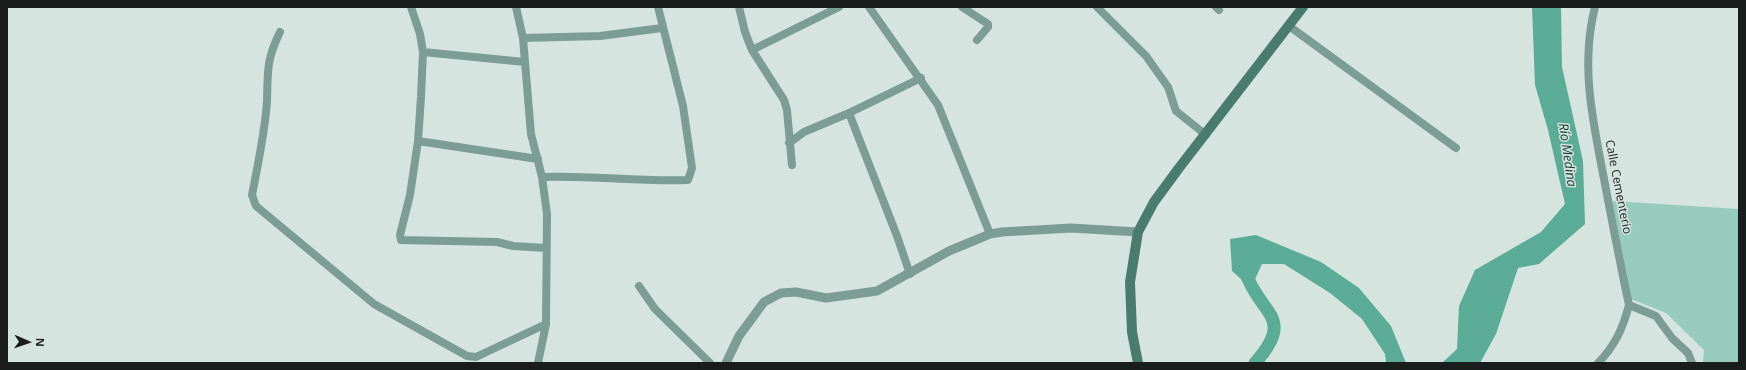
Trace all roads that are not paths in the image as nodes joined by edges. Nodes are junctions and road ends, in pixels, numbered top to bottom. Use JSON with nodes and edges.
{"nodes":[{"id":1,"x":411,"y":7,"type":"edge"},
{"id":2,"x":516,"y":7,"type":"edge"},
{"id":3,"x":658,"y":7,"type":"edge"},
{"id":4,"x":739,"y":7,"type":"edge"},
{"id":5,"x":839,"y":7,"type":"edge"},
{"id":6,"x":869,"y":7,"type":"edge"},
{"id":7,"x":962,"y":7,"type":"edge"},
{"id":8,"x":1097,"y":7,"type":"edge"},
{"id":9,"x":1303,"y":7,"type":"edge"},
{"id":10,"x":1595,"y":7,"type":"edge"},
{"id":11,"x":1289,"y":26,"type":"junction"},
{"id":12,"x":662,"y":28,"type":"junction"},
{"id":13,"x":280,"y":32,"type":"dead end"},
{"id":14,"x":524,"y":38,"type":"junction"},
{"id":15,"x":977,"y":40,"type":"dead end"},
{"id":16,"x":752,"y":50,"type":"junction"},
{"id":17,"x":423,"y":52,"type":"junction"},
{"id":18,"x":525,"y":62,"type":"junction"},
{"id":19,"x":921,"y":78,"type":"junction"},
{"id":20,"x":849,"y":114,"type":"junction"},
{"id":21,"x":1206,"y":135,"type":"junction"},
{"id":22,"x":418,"y":141,"type":"junction"},
{"id":23,"x":790,"y":143,"type":"junction"},
{"id":24,"x":1456,"y":148,"type":"dead end"},
{"id":25,"x":538,"y":159,"type":"junction"},
{"id":26,"x":792,"y":165,"type":"dead end"},
{"id":27,"x":542,"y":177,"type":"junction"},
{"id":28,"x":1138,"y":232,"type":"junction"},
{"id":29,"x":990,"y":234,"type":"junction"},
{"id":30,"x":546,"y":248,"type":"junction"},
{"id":31,"x":910,"y":274,"type":"junction"},
{"id":32,"x":639,"y":286,"type":"dead end"},
{"id":33,"x":1629,"y":305,"type":"junction"},
{"id":34,"x":546,"y":324,"type":"junction"},
{"id":35,"x":538,"y":363,"type":"edge"},
{"id":36,"x":710,"y":363,"type":"edge"},
{"id":37,"x":726,"y":363,"type":"edge"},
{"id":38,"x":1138,"y":363,"type":"edge"},
{"id":39,"x":1598,"y":363,"type":"edge"},
{"id":40,"x":1692,"y":363,"type":"edge"}],
"edges":[{"from":1,"to":17,"type":"street"},
{"from":2,"to":14,"type":"street"},
{"from":3,"to":12,"type":"street"},
{"from":4,"to":16,"type":"street"},
{"from":5,"to":16,"type":"street"},
{"from":6,"to":19,"type":"street"},
{"from":7,"to":15,"type":"street"},
{"from":8,"to":21,"type":"street"},
{"from":9,"to":11,"type":"main road"},
{"from":10,"to":33,"type":"street","name":"Calle Cementerio"},
{"from":11,"to":21,"type":"main road"},
{"from":11,"to":24,"type":"street"},
{"from":12,"to":14,"type":"street"},
{"from":12,"to":27,"type":"street"},
{"from":13,"to":34,"type":"street"},
{"from":14,"to":18,"type":"street"},
{"from":16,"to":23,"type":"street"},
{"from":17,"to":18,"type":"street"},
{"from":17,"to":22,"type":"street"},
{"from":18,"to":25,"type":"street"},
{"from":19,"to":20,"type":"street"},
{"from":19,"to":29,"type":"street"},
{"from":20,"to":23,"type":"street"},
{"from":20,"to":31,"type":"street"},
{"from":21,"to":28,"type":"main road"},
{"from":22,"to":25,"type":"street"},
{"from":22,"to":30,"type":"street"},
{"from":23,"to":26,"type":"street"},
{"from":25,"to":27,"type":"street"},
{"from":27,"to":30,"type":"street"},
{"from":28,"to":29,"type":"street"},
{"from":28,"to":38,"type":"main road"},
{"from":29,"to":31,"type":"street"},
{"from":30,"to":34,"type":"street"},
{"from":31,"to":37,"type":"street"},
{"from":32,"to":36,"type":"street"},
{"from":33,"to":39,"type":"street","name":"Calle Cementerio"},
{"from":33,"to":40,"type":"street"},
{"from":34,"to":35,"type":"street"}]}
